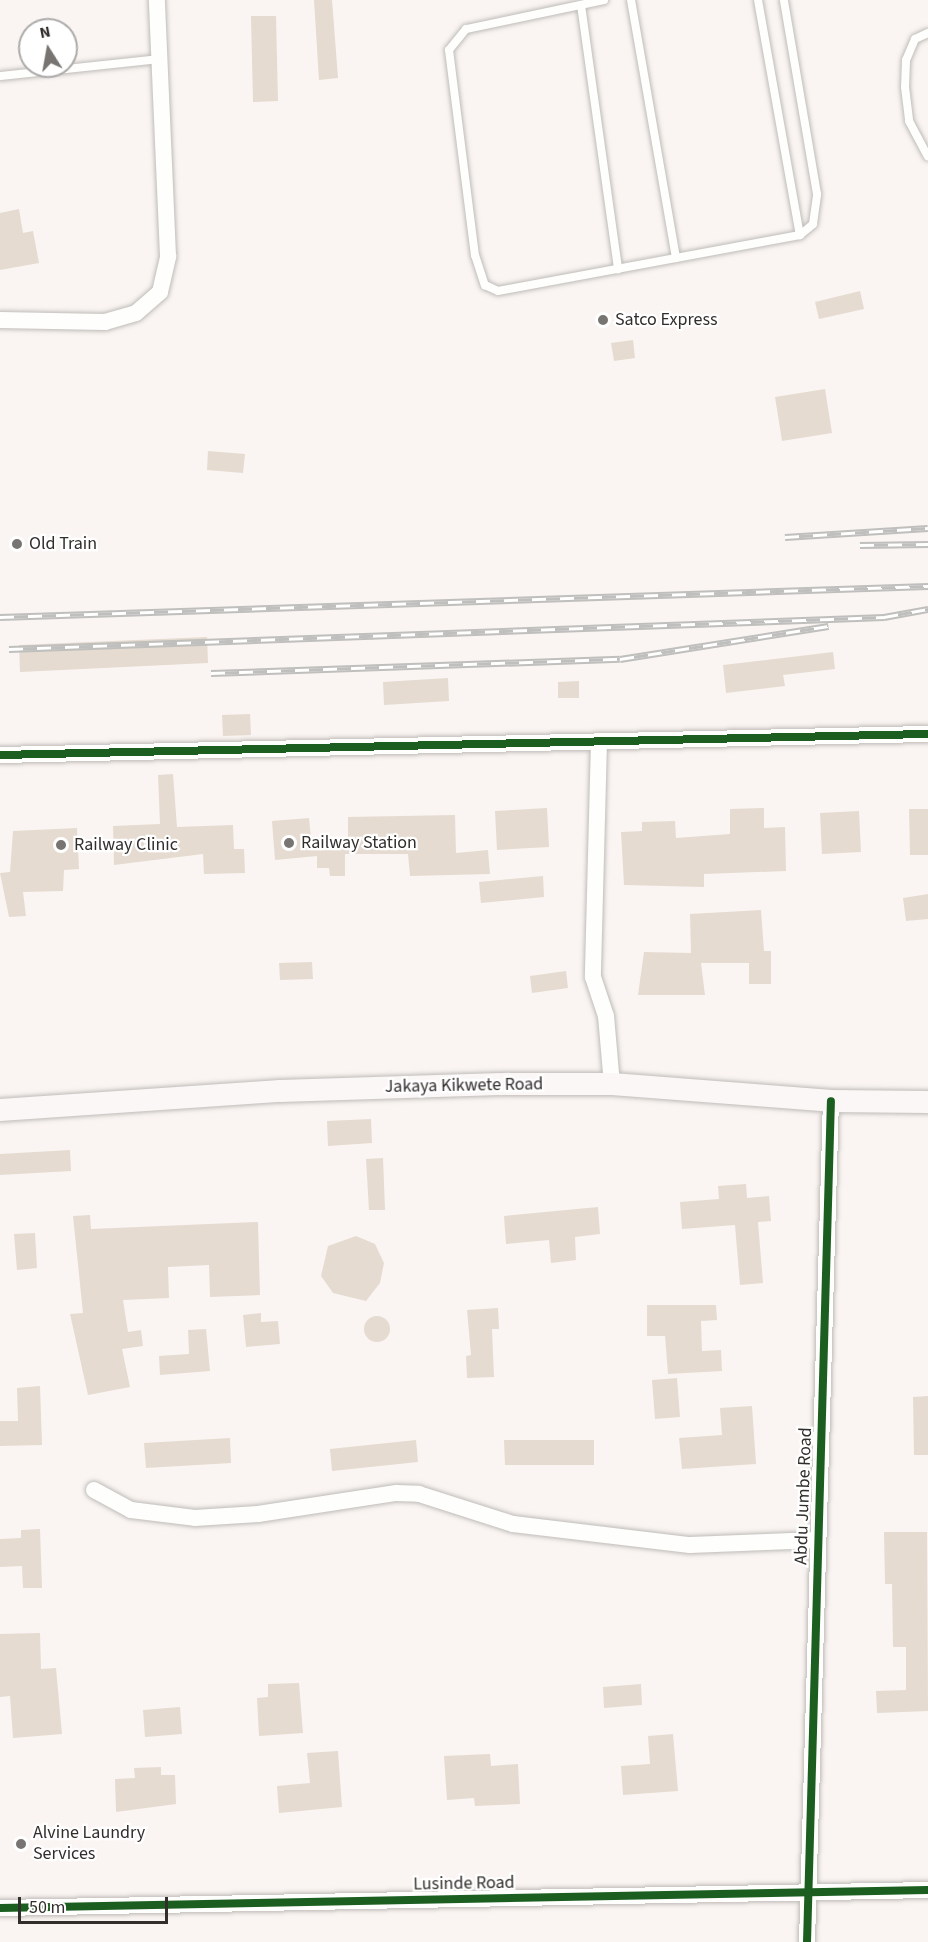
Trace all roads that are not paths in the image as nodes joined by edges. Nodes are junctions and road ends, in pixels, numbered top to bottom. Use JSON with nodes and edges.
{"nodes":[{"id":1,"x":157,"y":0,"type":"edge"},
{"id":2,"x":604,"y":0,"type":"edge"},
{"id":3,"x":632,"y":0,"type":"edge"},
{"id":4,"x":758,"y":0,"type":"edge"},
{"id":5,"x":784,"y":0,"type":"edge"},
{"id":6,"x":580,"y":5,"type":"junction"},
{"id":7,"x":928,"y":33,"type":"edge"},
{"id":8,"x":158,"y":59,"type":"junction"},
{"id":9,"x":0,"y":76,"type":"edge"},
{"id":10,"x":928,"y":156,"type":"edge"},
{"id":11,"x":800,"y":235,"type":"junction"},
{"id":12,"x":676,"y":258,"type":"junction"},
{"id":13,"x":618,"y":269,"type":"junction"},
{"id":14,"x":0,"y":320,"type":"edge"},
{"id":15,"x":928,"y":734,"type":"edge"},
{"id":16,"x":599,"y":741,"type":"junction"},
{"id":17,"x":0,"y":755,"type":"edge"},
{"id":18,"x":612,"y":1084,"type":"junction"},
{"id":19,"x":831,"y":1101,"type":"junction"},
{"id":20,"x":928,"y":1102,"type":"edge"},
{"id":21,"x":0,"y":1110,"type":"edge"},
{"id":22,"x":94,"y":1490,"type":"dead end"},
{"id":23,"x":818,"y":1540,"type":"junction"},
{"id":24,"x":928,"y":1890,"type":"edge"},
{"id":25,"x":806,"y":1892,"type":"junction"},
{"id":26,"x":0,"y":1908,"type":"edge"},
{"id":27,"x":807,"y":1942,"type":"edge"}],
"edges":[{"from":1,"to":8,"type":"street"},
{"from":2,"to":6,"type":"lane"},
{"from":3,"to":12,"type":"lane"},
{"from":4,"to":11,"type":"lane"},
{"from":5,"to":11,"type":"lane"},
{"from":6,"to":13,"type":"lane"},
{"from":6,"to":13,"type":"lane"},
{"from":7,"to":10,"type":"lane"},
{"from":8,"to":9,"type":"lane"},
{"from":8,"to":14,"type":"street"},
{"from":11,"to":12,"type":"lane"},
{"from":12,"to":13,"type":"lane"},
{"from":15,"to":16,"type":"street"},
{"from":16,"to":17,"type":"street"},
{"from":16,"to":18,"type":"street"},
{"from":18,"to":19,"type":"main road","name":"Jakaya Kikwete Road"},
{"from":18,"to":21,"type":"main road","name":"Jakaya Kikwete Road"},
{"from":19,"to":20,"type":"main road","name":"Jakaya Kikwete Road"},
{"from":19,"to":23,"type":"street","name":"Abdu Jumbe Road"},
{"from":22,"to":23,"type":"street"},
{"from":23,"to":25,"type":"street","name":"Abdu Jumbe Road"},
{"from":24,"to":25,"type":"street","name":"Lusinde Road"},
{"from":25,"to":26,"type":"street","name":"Lusinde Road"},
{"from":25,"to":27,"type":"street","name":"Abdu Jumbe Road"}]}
